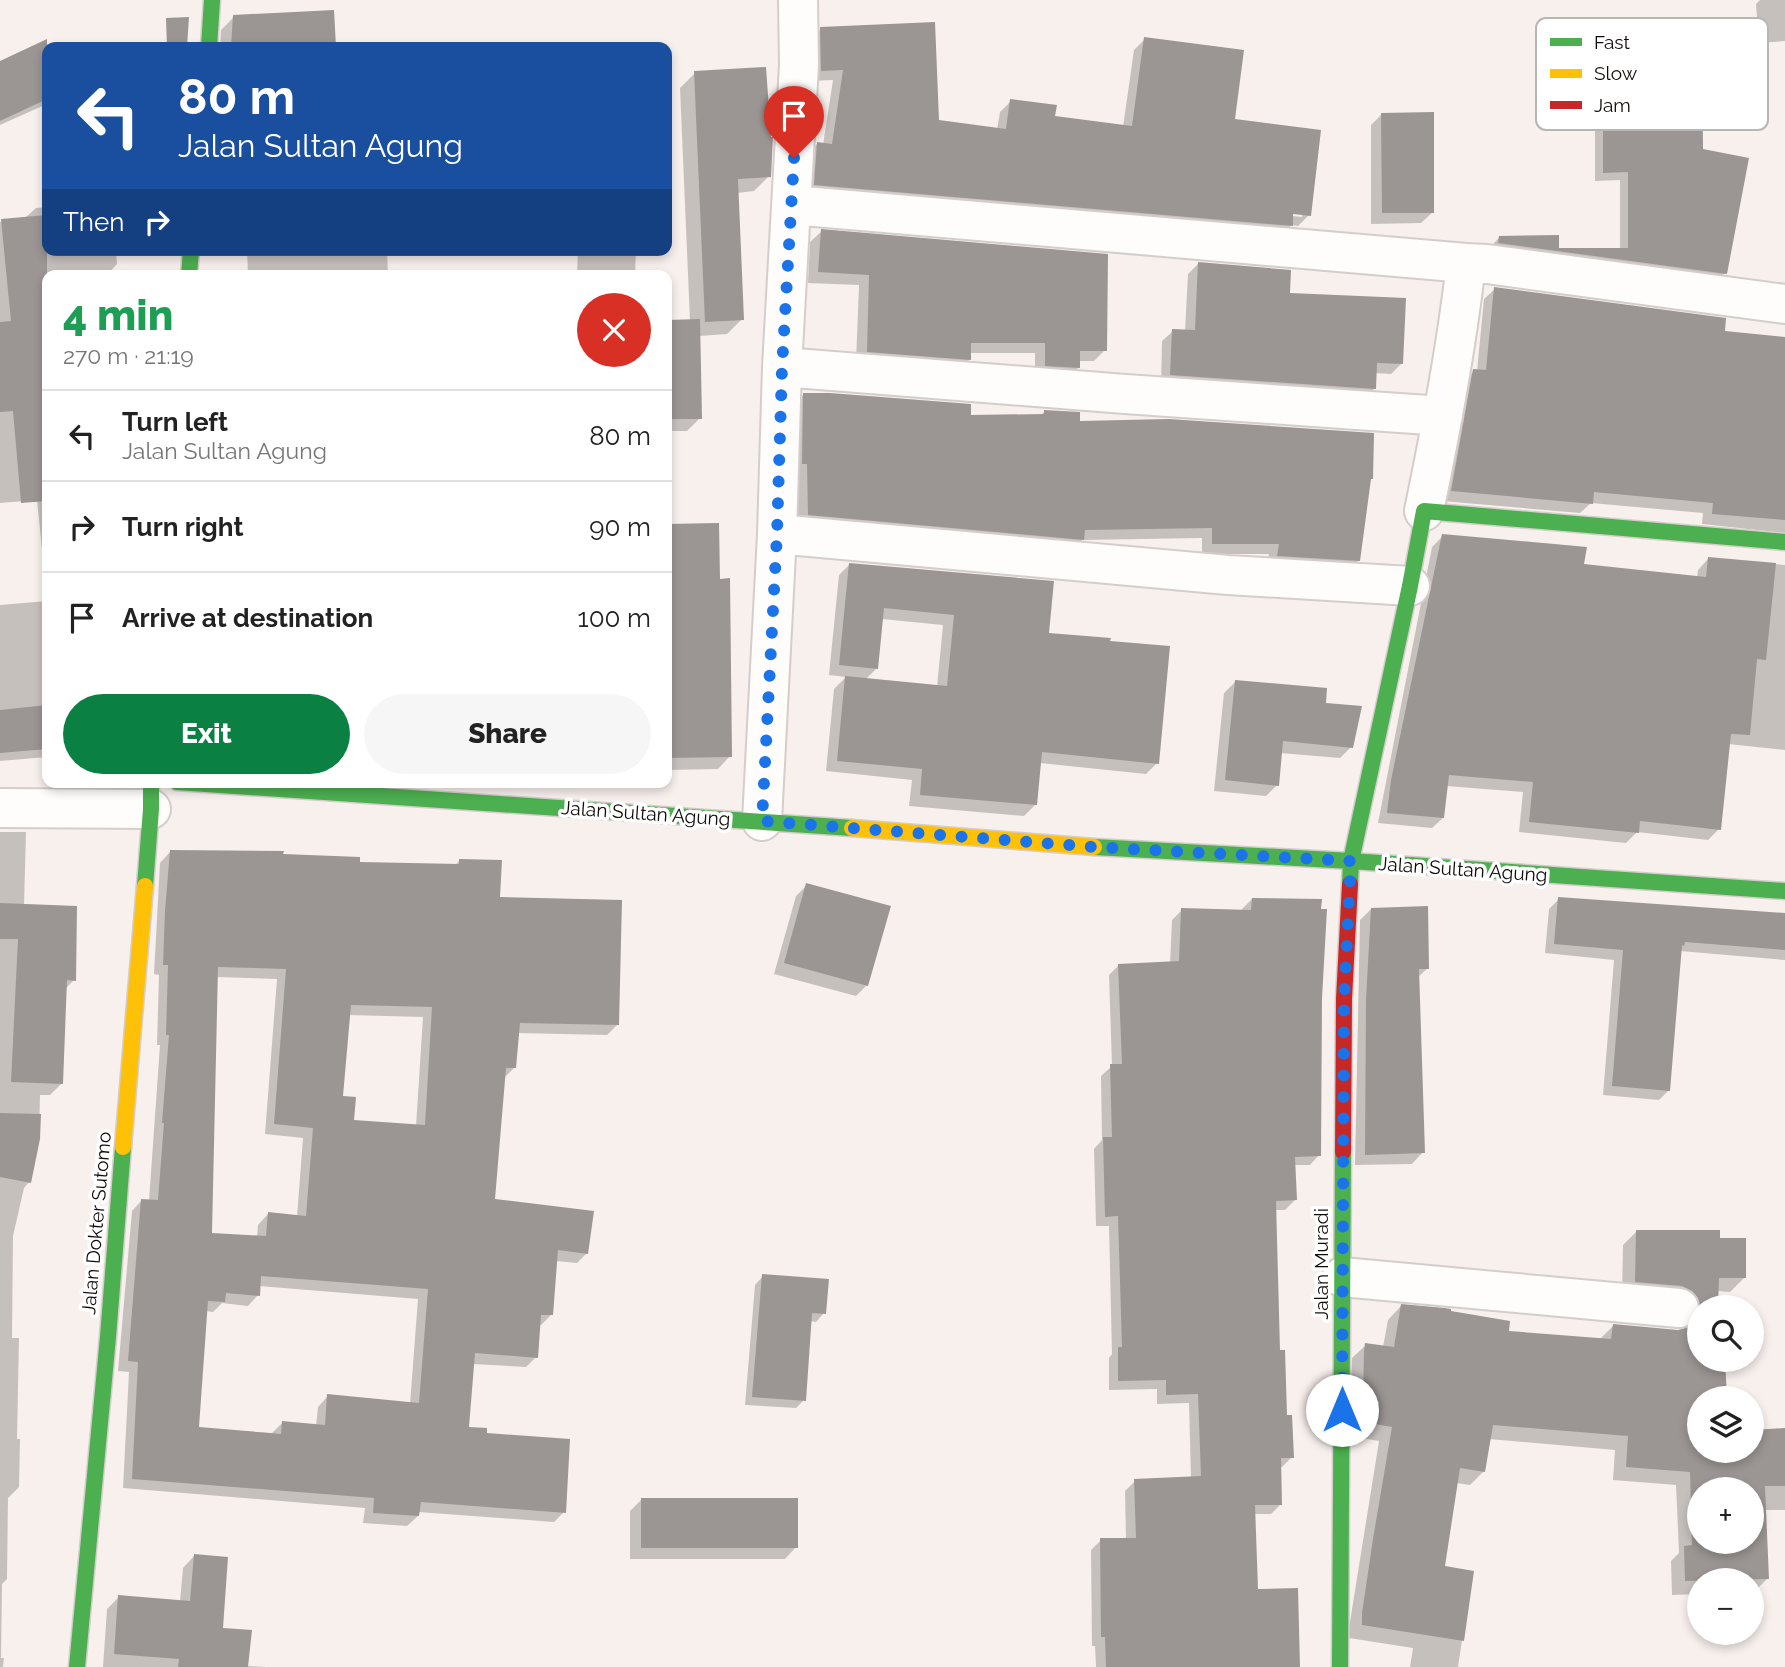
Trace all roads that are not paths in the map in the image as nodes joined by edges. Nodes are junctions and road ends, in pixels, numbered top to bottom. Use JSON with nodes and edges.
{"nodes":[{"id":1,"x":212,"y":0,"type":"edge"},
{"id":2,"x":798,"y":0,"type":"edge"},
{"id":3,"x":209,"y":42,"type":"edge"},
{"id":4,"x":792,"y":205,"type":"junction"},
{"id":5,"x":1466,"y":263,"type":"junction"},
{"id":6,"x":1785,"y":304,"type":"edge"},
{"id":7,"x":782,"y":368,"type":"junction"},
{"id":8,"x":1443,"y":416,"type":"junction"},
{"id":9,"x":1424,"y":510,"type":"junction"},
{"id":10,"x":777,"y":534,"type":"junction"},
{"id":11,"x":1785,"y":542,"type":"edge"},
{"id":12,"x":1410,"y":586,"type":"junction"},
{"id":13,"x":267,"y":788,"type":"edge"},
{"id":14,"x":151,"y":795,"type":"edge"},
{"id":15,"x":0,"y":808,"type":"edge"},
{"id":16,"x":762,"y":821,"type":"junction"},
{"id":17,"x":1351,"y":861,"type":"junction"},
{"id":18,"x":1784,"y":884,"type":"edge"},
{"id":19,"x":1342,"y":1277,"type":"junction"},
{"id":20,"x":1679,"y":1308,"type":"dead end"},
{"id":21,"x":77,"y":1667,"type":"edge"},
{"id":22,"x":1340,"y":1667,"type":"edge"}],
"edges":[{"from":1,"to":3,"type":"main road"},
{"from":2,"to":4,"type":"street"},
{"from":4,"to":5,"type":"street"},
{"from":4,"to":7,"type":"street"},
{"from":5,"to":6,"type":"street"},
{"from":5,"to":8,"type":"street"},
{"from":7,"to":8,"type":"street"},
{"from":7,"to":10,"type":"street"},
{"from":8,"to":9,"type":"street"},
{"from":9,"to":11,"type":"main road"},
{"from":9,"to":12,"type":"main road","name":"Jalan Muradi"},
{"from":10,"to":12,"type":"street"},
{"from":10,"to":16,"type":"street"},
{"from":12,"to":17,"type":"main road","name":"Jalan Muradi"},
{"from":13,"to":16,"type":"main road","name":"Jalan Sultan Agung"},
{"from":14,"to":15,"type":"street"},
{"from":14,"to":21,"type":"main road","name":"Jalan Dokter Sutomo"},
{"from":16,"to":17,"type":"main road","name":"Jalan Sultan Agung"},
{"from":17,"to":18,"type":"main road","name":"Jalan Sultan Agung"},
{"from":17,"to":19,"type":"main road","name":"Jalan Muradi"},
{"from":19,"to":20,"type":"street"},
{"from":19,"to":22,"type":"main road","name":"Jalan Muradi"}]}
